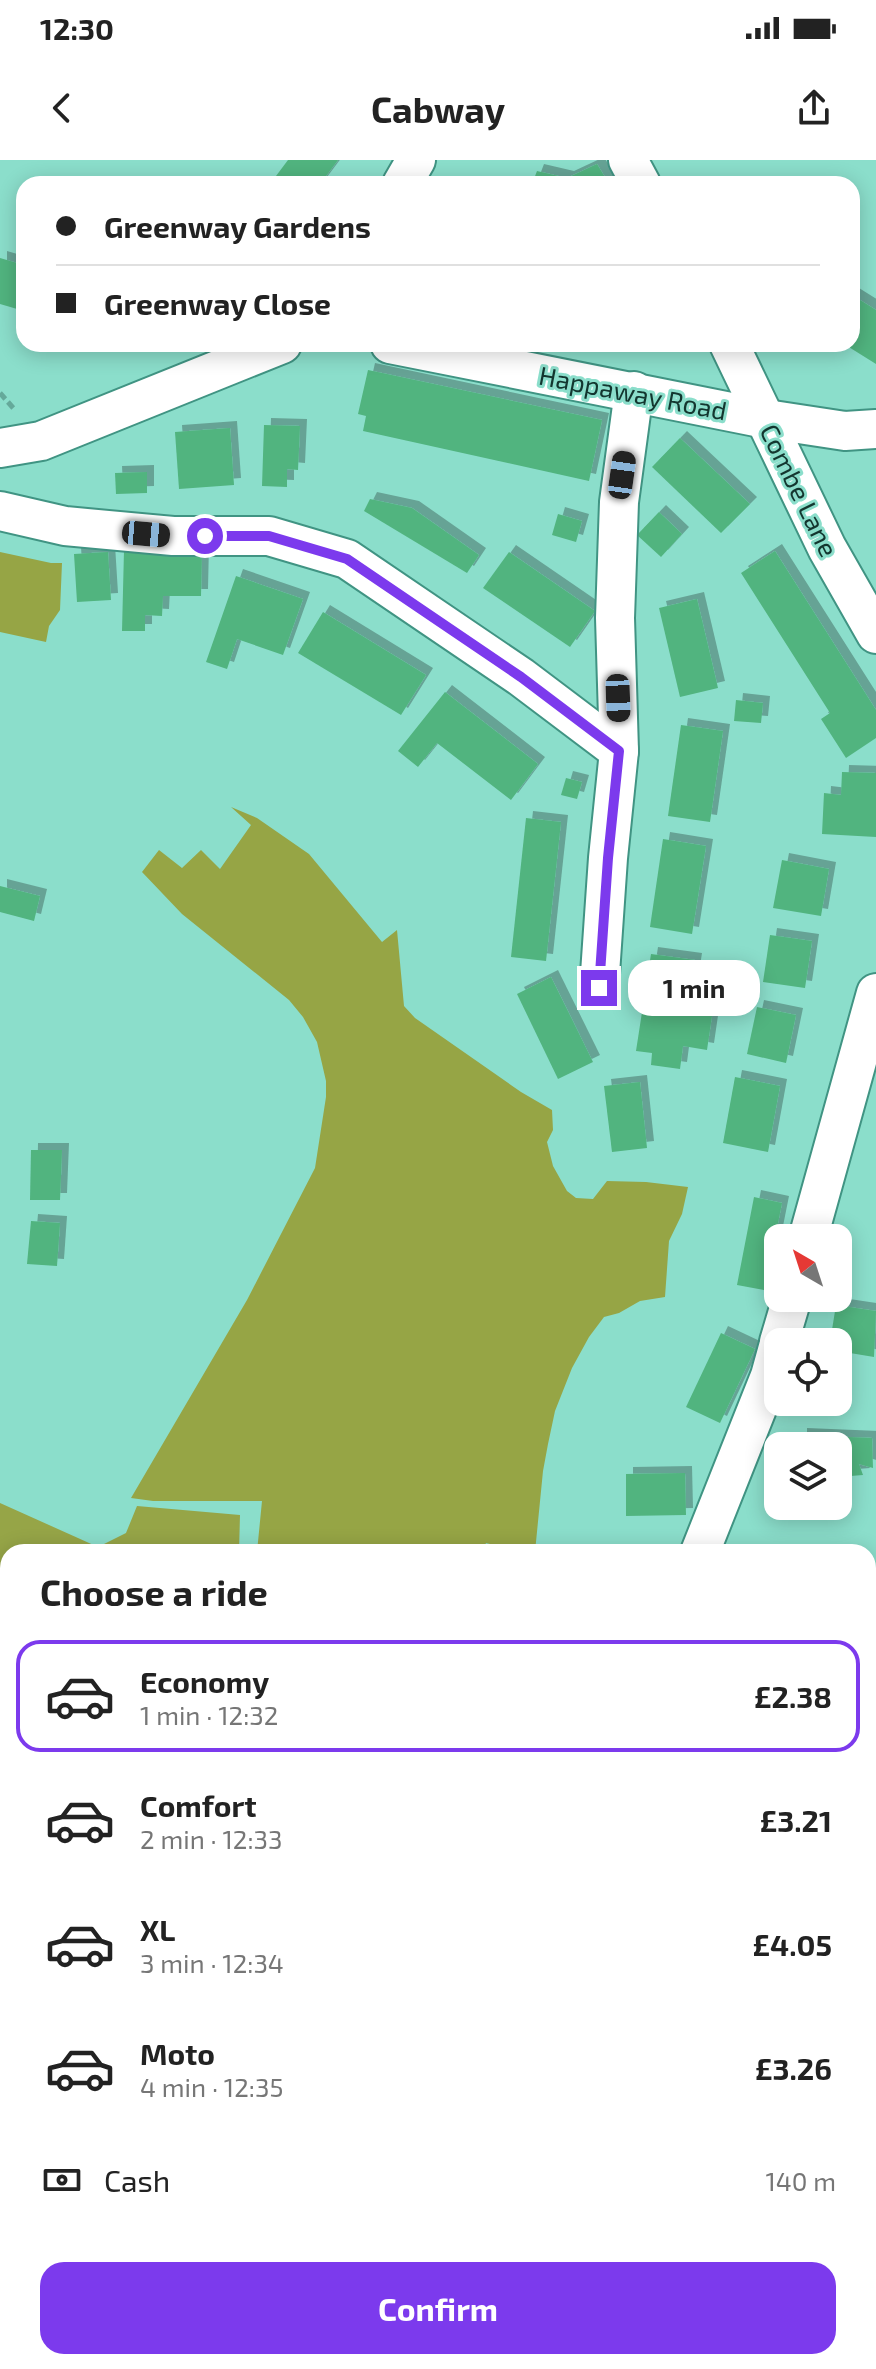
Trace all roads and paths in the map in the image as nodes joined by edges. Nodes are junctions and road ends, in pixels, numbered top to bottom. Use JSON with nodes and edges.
{"nodes":[{"id":1,"x":262,"y":352,"type":"edge"},
{"id":2,"x":432,"y":352,"type":"edge"},
{"id":3,"x":733,"y":352,"type":"edge"},
{"id":4,"x":634,"y":391,"type":"junction"},
{"id":5,"x":766,"y":419,"type":"junction"},
{"id":6,"x":876,"y":429,"type":"edge"},
{"id":7,"x":0,"y":448,"type":"edge"},
{"id":8,"x":0,"y":511,"type":"edge"},
{"id":9,"x":876,"y":634,"type":"edge"},
{"id":10,"x":619,"y":751,"type":"junction"},
{"id":11,"x":599,"y":988,"type":"dead end"},
{"id":12,"x":876,"y":993,"type":"edge"},
{"id":13,"x":812,"y":1224,"type":"edge"},
{"id":14,"x":764,"y":1391,"type":"edge"},
{"id":15,"x":703,"y":1544,"type":"edge"}],
"edges":[{"from":1,"to":7,"type":"street"},
{"from":2,"to":4,"type":"street","name":"Happaway Road"},
{"from":3,"to":5,"type":"street","name":"Combe Lane"},
{"from":4,"to":5,"type":"street","name":"Happaway Road"},
{"from":4,"to":10,"type":"street"},
{"from":5,"to":6,"type":"street","name":"Happaway Road"},
{"from":5,"to":9,"type":"street","name":"Combe Lane"},
{"from":8,"to":10,"type":"street"},
{"from":10,"to":11,"type":"street"},
{"from":12,"to":13,"type":"street"},
{"from":14,"to":15,"type":"street"}]}
